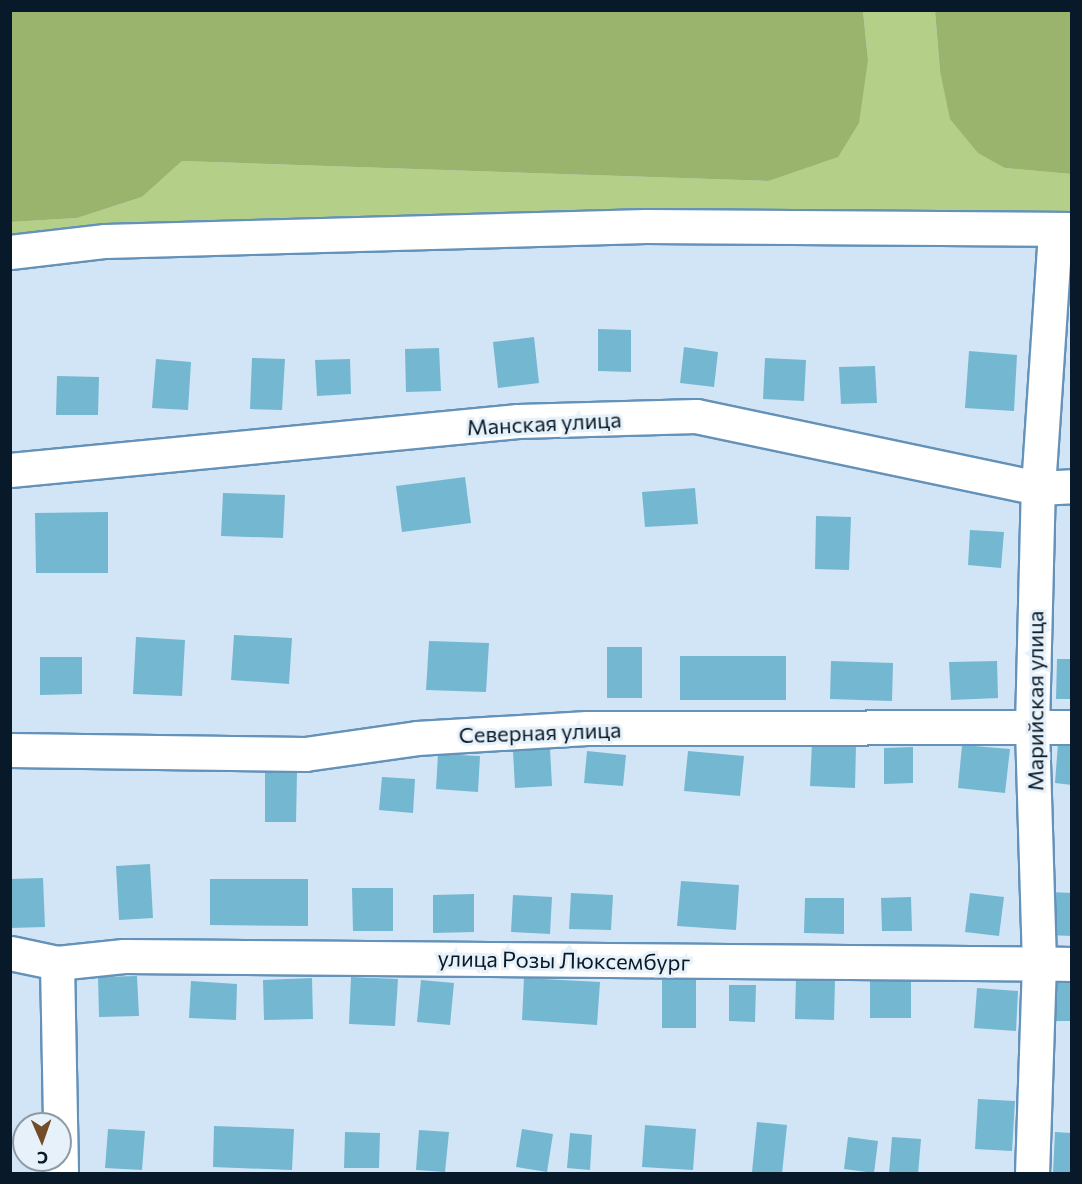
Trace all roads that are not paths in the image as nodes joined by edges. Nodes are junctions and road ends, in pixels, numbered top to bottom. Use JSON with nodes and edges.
{"nodes":[{"id":1,"x":1063,"y":229,"type":"edge"},
{"id":2,"x":10,"y":252,"type":"edge"},
{"id":3,"x":10,"y":470,"type":"edge"},
{"id":4,"x":1071,"y":486,"type":"edge"},
{"id":5,"x":1038,"y":488,"type":"junction"},
{"id":6,"x":1032,"y":727,"type":"junction"},
{"id":7,"x":1071,"y":727,"type":"edge"},
{"id":8,"x":10,"y":750,"type":"edge"},
{"id":9,"x":10,"y":953,"type":"edge"},
{"id":10,"x":57,"y":963,"type":"junction"},
{"id":11,"x":1039,"y":964,"type":"junction"},
{"id":12,"x":1071,"y":964,"type":"edge"},
{"id":13,"x":61,"y":1173,"type":"edge"},
{"id":14,"x":1032,"y":1173,"type":"edge"}],
"edges":[{"from":1,"to":2,"type":"street"},
{"from":1,"to":5,"type":"street","name":"Марийская улица"},
{"from":3,"to":5,"type":"street","name":"Манская улица"},
{"from":4,"to":5,"type":"street","name":"Манская улица"},
{"from":5,"to":6,"type":"street","name":"Марийская улица"},
{"from":6,"to":7,"type":"street","name":"Северная улица"},
{"from":6,"to":8,"type":"street","name":"Северная улица"},
{"from":6,"to":11,"type":"street","name":"Марийская улица"},
{"from":9,"to":10,"type":"street","name":"улица Розы Люксембург"},
{"from":10,"to":11,"type":"street","name":"улица Розы Люксембург"},
{"from":10,"to":13,"type":"street"},
{"from":11,"to":12,"type":"street","name":"улица Розы Люксембург"},
{"from":11,"to":14,"type":"street","name":"Марийская улица"}]}
